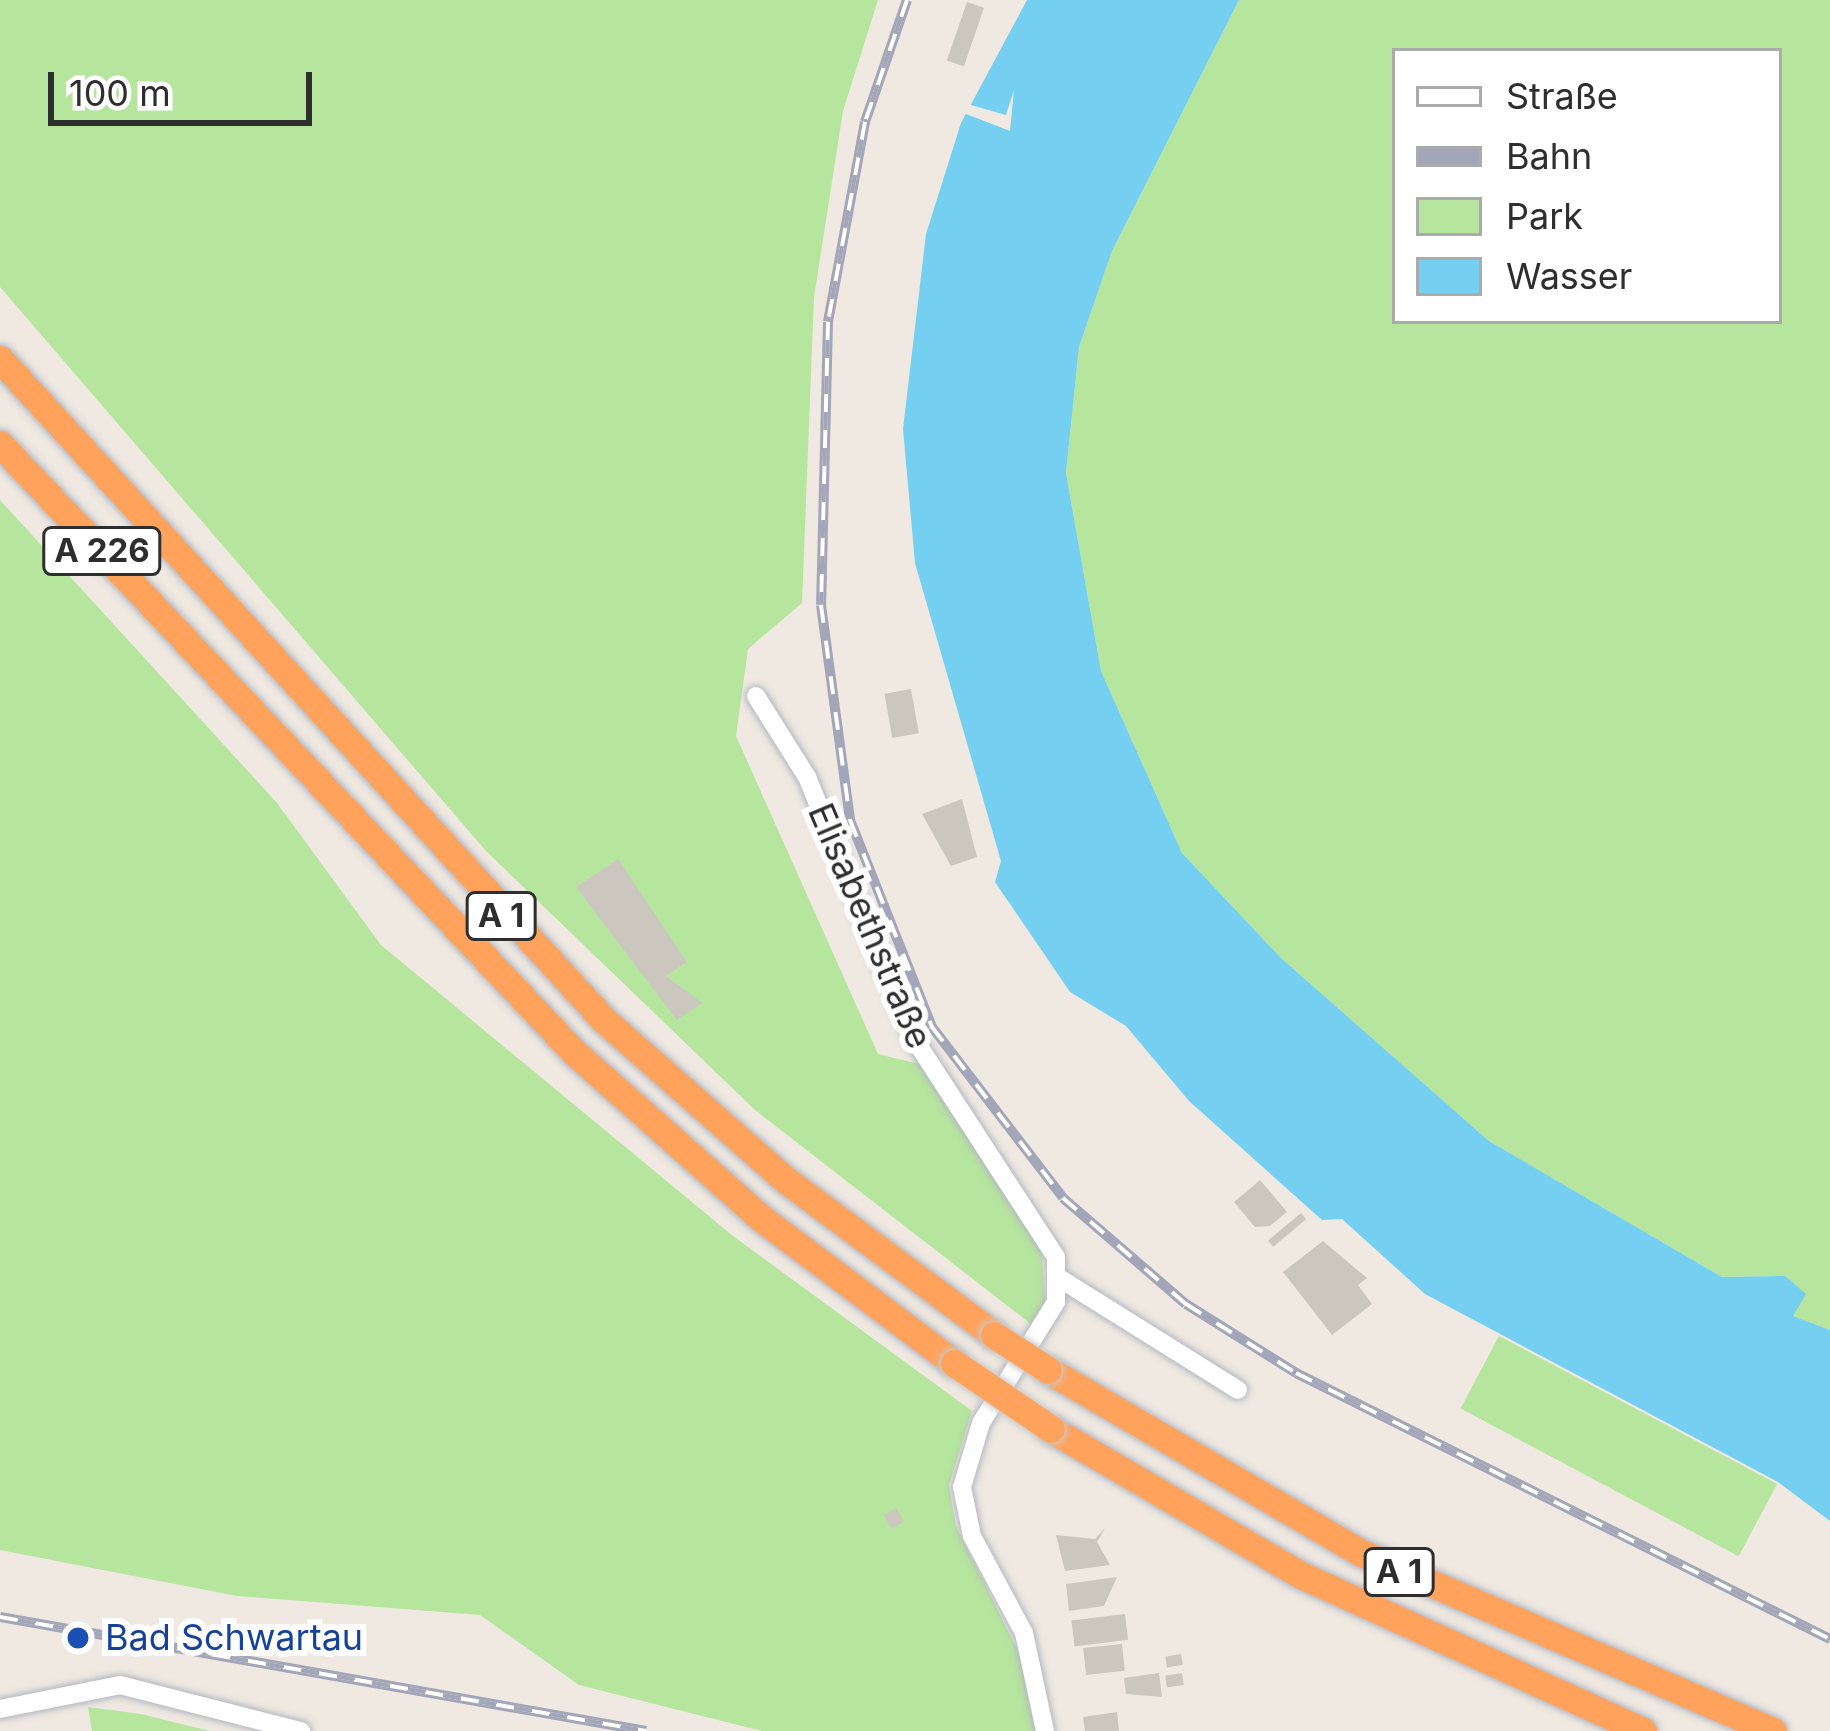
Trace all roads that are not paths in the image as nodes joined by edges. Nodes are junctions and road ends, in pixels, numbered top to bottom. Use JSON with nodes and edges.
{"nodes":[{"id":1,"x":0,"y":339,"type":"edge"},
{"id":2,"x":0,"y":358,"type":"edge"},
{"id":3,"x":0,"y":424,"type":"edge"},
{"id":4,"x":67,"y":433,"type":"junction"},
{"id":5,"x":0,"y":444,"type":"edge"},
{"id":6,"x":204,"y":657,"type":"junction"},
{"id":7,"x":756,"y":696,"type":"dead end"},
{"id":8,"x":1059,"y":1278,"type":"junction"},
{"id":9,"x":1238,"y":1390,"type":"dead end"},
{"id":10,"x":0,"y":1709,"type":"edge"},
{"id":11,"x":301,"y":1731,"type":"edge"},
{"id":12,"x":1045,"y":1731,"type":"edge"},
{"id":13,"x":1643,"y":1731,"type":"edge"},
{"id":14,"x":1772,"y":1731,"type":"edge"}],
"edges":[{"from":1,"to":4,"type":"highway"},
{"from":2,"to":4,"type":"highway","number":"A 1"},
{"from":3,"to":6,"type":"highway","number":"A 1"},
{"from":4,"to":14,"type":"highway","number":"A 1","bridge":true},
{"from":5,"to":6,"type":"highway","number":"A 226"},
{"from":6,"to":13,"type":"highway","number":"A 1","bridge":true},
{"from":7,"to":8,"type":"street","name":"Elisabethstraße"},
{"from":8,"to":9,"type":"street"},
{"from":8,"to":12,"type":"street"},
{"from":10,"to":11,"type":"street"}]}
